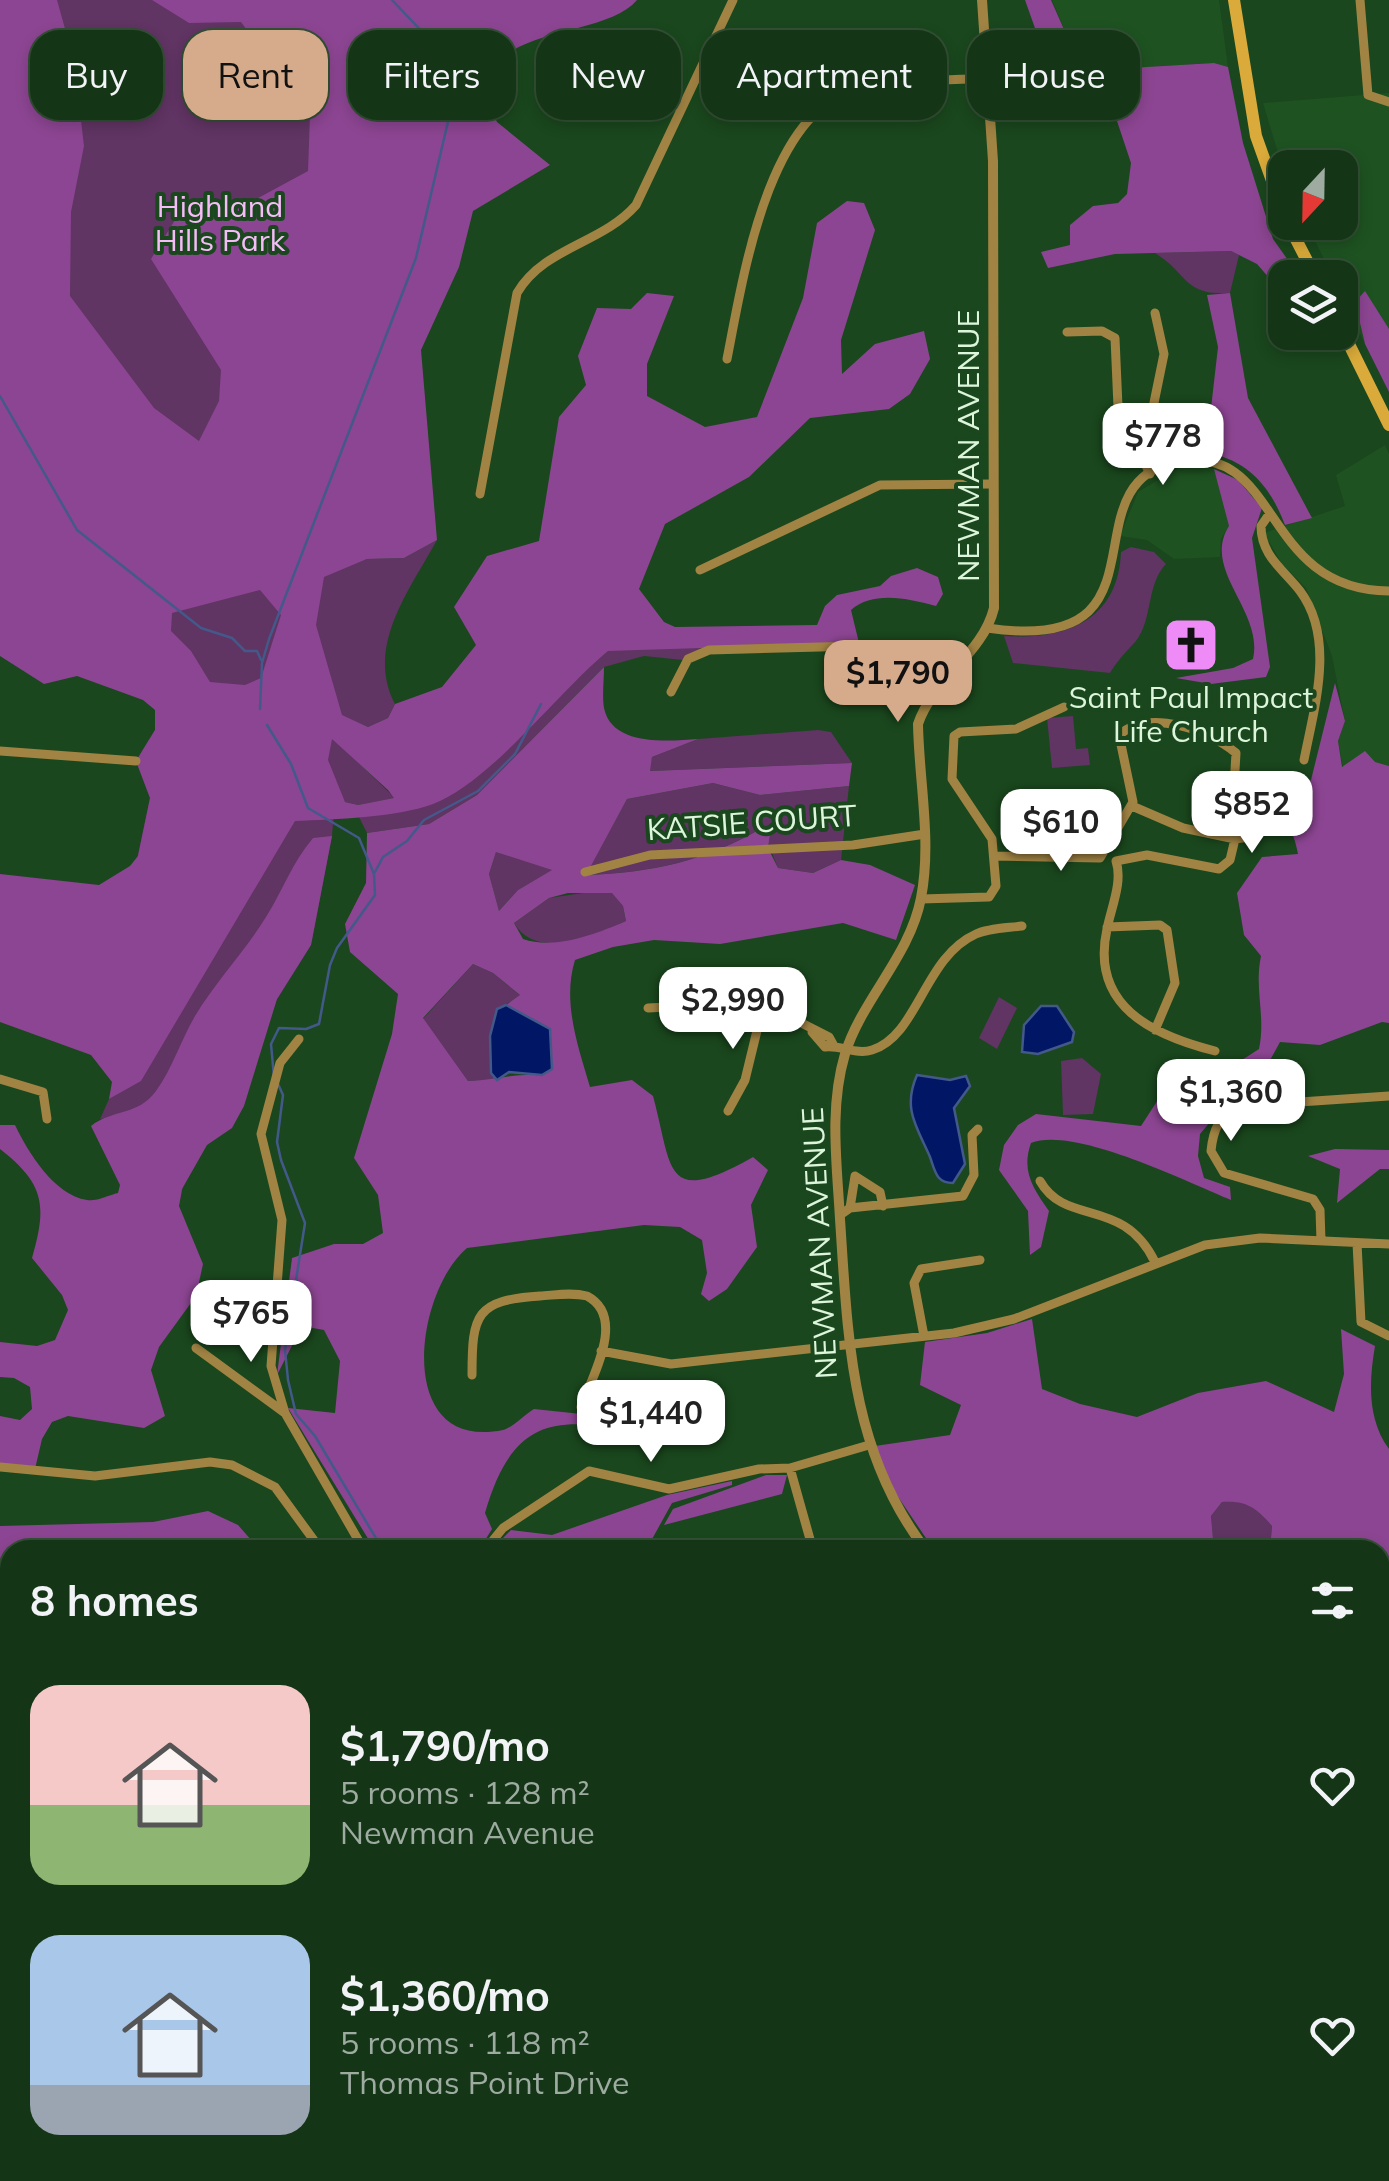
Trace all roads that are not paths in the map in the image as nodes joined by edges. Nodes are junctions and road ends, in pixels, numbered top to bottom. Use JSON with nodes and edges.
{"nodes":[{"id":1,"x":733,"y":0,"type":"edge"},
{"id":2,"x":982,"y":0,"type":"edge"},
{"id":3,"x":1234,"y":0,"type":"edge"},
{"id":4,"x":1360,"y":0,"type":"edge"},
{"id":5,"x":984,"y":30,"type":"edge"},
{"id":6,"x":967,"y":80,"type":"edge"},
{"id":7,"x":1389,"y":102,"type":"edge"},
{"id":8,"x":681,"y":108,"type":"edge"},
{"id":9,"x":676,"y":120,"type":"edge"},
{"id":10,"x":991,"y":120,"type":"edge"},
{"id":11,"x":1268,"y":170,"type":"edge"},
{"id":12,"x":1155,"y":314,"type":"dead end"},
{"id":13,"x":1067,"y":332,"type":"dead end"},
{"id":14,"x":1352,"y":350,"type":"edge"},
{"id":15,"x":728,"y":359,"type":"dead end"},
{"id":16,"x":1389,"y":425,"type":"edge"},
{"id":17,"x":1138,"y":444,"type":"junction"},
{"id":18,"x":1118,"y":455,"type":"dead end"},
{"id":19,"x":1164,"y":466,"type":"junction"},
{"id":20,"x":1150,"y":474,"type":"junction"},
{"id":21,"x":991,"y":484,"type":"junction"},
{"id":22,"x":480,"y":494,"type":"dead end"},
{"id":23,"x":1270,"y":513,"type":"junction"},
{"id":24,"x":700,"y":570,"type":"dead end"},
{"id":25,"x":1389,"y":590,"type":"edge"},
{"id":26,"x":987,"y":628,"type":"junction"},
{"id":27,"x":961,"y":658,"type":"junction"},
{"id":28,"x":672,"y":692,"type":"dead end"},
{"id":29,"x":1064,"y":707,"type":"dead end"},
{"id":30,"x":0,"y":751,"type":"edge"},
{"id":31,"x":1304,"y":760,"type":"dead end"},
{"id":32,"x":136,"y":761,"type":"dead end"},
{"id":33,"x":1132,"y":806,"type":"junction"},
{"id":34,"x":925,"y":834,"type":"junction"},
{"id":35,"x":1235,"y":839,"type":"junction"},
{"id":36,"x":1106,"y":852,"type":"junction"},
{"id":37,"x":995,"y":856,"type":"junction"},
{"id":38,"x":1116,"y":861,"type":"junction"},
{"id":39,"x":585,"y":872,"type":"dead end"},
{"id":40,"x":921,"y":898,"type":"junction"},
{"id":41,"x":1022,"y":926,"type":"dead end"},
{"id":42,"x":1107,"y":927,"type":"junction"},
{"id":43,"x":763,"y":1006,"type":"junction"},
{"id":44,"x":648,"y":1008,"type":"dead end"},
{"id":45,"x":1155,"y":1030,"type":"junction"},
{"id":46,"x":298,"y":1039,"type":"dead end"},
{"id":47,"x":840,"y":1048,"type":"junction"},
{"id":48,"x":1215,"y":1051,"type":"dead end"},
{"id":49,"x":0,"y":1079,"type":"edge"},
{"id":50,"x":1389,"y":1096,"type":"edge"},
{"id":51,"x":728,"y":1111,"type":"dead end"},
{"id":52,"x":47,"y":1118,"type":"dead end"},
{"id":53,"x":978,"y":1129,"type":"dead end"},
{"id":54,"x":1040,"y":1181,"type":"dead end"},
{"id":55,"x":883,"y":1206,"type":"junction"},
{"id":56,"x":845,"y":1212,"type":"junction"},
{"id":57,"x":1321,"y":1241,"type":"junction"},
{"id":58,"x":1357,"y":1242,"type":"junction"},
{"id":59,"x":1389,"y":1244,"type":"edge"},
{"id":60,"x":980,"y":1260,"type":"dead end"},
{"id":61,"x":1156,"y":1262,"type":"junction"},
{"id":62,"x":924,"y":1336,"type":"junction"},
{"id":63,"x":1389,"y":1336,"type":"edge"},
{"id":64,"x":848,"y":1344,"type":"junction"},
{"id":65,"x":196,"y":1348,"type":"dead end"},
{"id":66,"x":601,"y":1351,"type":"junction"},
{"id":67,"x":472,"y":1375,"type":"dead end"},
{"id":68,"x":582,"y":1407,"type":"dead end"},
{"id":69,"x":284,"y":1414,"type":"junction"},
{"id":70,"x":869,"y":1445,"type":"junction"},
{"id":71,"x":0,"y":1468,"type":"edge"},
{"id":72,"x":790,"y":1468,"type":"junction"},
{"id":73,"x":314,"y":1540,"type":"edge"},
{"id":74,"x":358,"y":1540,"type":"edge"},
{"id":75,"x":493,"y":1540,"type":"edge"},
{"id":76,"x":810,"y":1540,"type":"edge"},
{"id":77,"x":919,"y":1540,"type":"edge"}],
"edges":[{"from":1,"to":8,"type":"street"},
{"from":2,"to":5,"type":"street","name":"NEWMAN AVENUE"},
{"from":3,"to":11,"type":"main road"},
{"from":4,"to":7,"type":"street"},
{"from":6,"to":15,"type":"street"},
{"from":9,"to":22,"type":"street"},
{"from":10,"to":21,"type":"street","name":"NEWMAN AVENUE"},
{"from":12,"to":17,"type":"street"},
{"from":13,"to":17,"type":"street"},
{"from":14,"to":16,"type":"main road"},
{"from":17,"to":18,"type":"street"},
{"from":17,"to":19,"type":"street"},
{"from":17,"to":20,"type":"street"},
{"from":19,"to":20,"type":"street"},
{"from":19,"to":23,"type":"street"},
{"from":20,"to":26,"type":"street"},
{"from":21,"to":24,"type":"street"},
{"from":21,"to":26,"type":"street","name":"NEWMAN AVENUE"},
{"from":23,"to":25,"type":"street"},
{"from":23,"to":31,"type":"street"},
{"from":26,"to":27,"type":"street","name":"NEWMAN AVENUE"},
{"from":27,"to":28,"type":"street"},
{"from":27,"to":34,"type":"street","name":"NEWMAN AVENUE"},
{"from":29,"to":37,"type":"street"},
{"from":30,"to":32,"type":"street"},
{"from":33,"to":35,"type":"street"},
{"from":33,"to":35,"type":"street"},
{"from":33,"to":36,"type":"street"},
{"from":34,"to":39,"type":"street","name":"KATSIE COURT"},
{"from":34,"to":40,"type":"street","name":"NEWMAN AVENUE"},
{"from":35,"to":38,"type":"street"},
{"from":36,"to":37,"type":"street"},
{"from":36,"to":38,"type":"street"},
{"from":37,"to":40,"type":"street"},
{"from":38,"to":42,"type":"street"},
{"from":40,"to":47,"type":"street","name":"NEWMAN AVENUE"},
{"from":41,"to":47,"type":"street"},
{"from":42,"to":45,"type":"street"},
{"from":42,"to":45,"type":"street"},
{"from":43,"to":44,"type":"street"},
{"from":43,"to":47,"type":"street"},
{"from":43,"to":51,"type":"street"},
{"from":45,"to":48,"type":"street"},
{"from":46,"to":69,"type":"street"},
{"from":47,"to":56,"type":"street","name":"NEWMAN AVENUE"},
{"from":49,"to":52,"type":"street"},
{"from":50,"to":57,"type":"street"},
{"from":53,"to":55,"type":"street"},
{"from":54,"to":61,"type":"street"},
{"from":55,"to":56,"type":"street"},
{"from":55,"to":56,"type":"street"},
{"from":56,"to":64,"type":"street","name":"NEWMAN AVENUE"},
{"from":57,"to":58,"type":"street"},
{"from":57,"to":61,"type":"street"},
{"from":58,"to":59,"type":"street"},
{"from":58,"to":63,"type":"street"},
{"from":60,"to":62,"type":"street"},
{"from":61,"to":62,"type":"street"},
{"from":62,"to":64,"type":"street"},
{"from":64,"to":66,"type":"street"},
{"from":64,"to":70,"type":"street","name":"NEWMAN AVENUE"},
{"from":65,"to":69,"type":"street"},
{"from":66,"to":67,"type":"street"},
{"from":66,"to":68,"type":"street"},
{"from":69,"to":74,"type":"street"},
{"from":70,"to":72,"type":"street"},
{"from":70,"to":77,"type":"street","name":"NEWMAN AVENUE"},
{"from":71,"to":73,"type":"street"},
{"from":72,"to":75,"type":"street"},
{"from":72,"to":76,"type":"street"}]}
